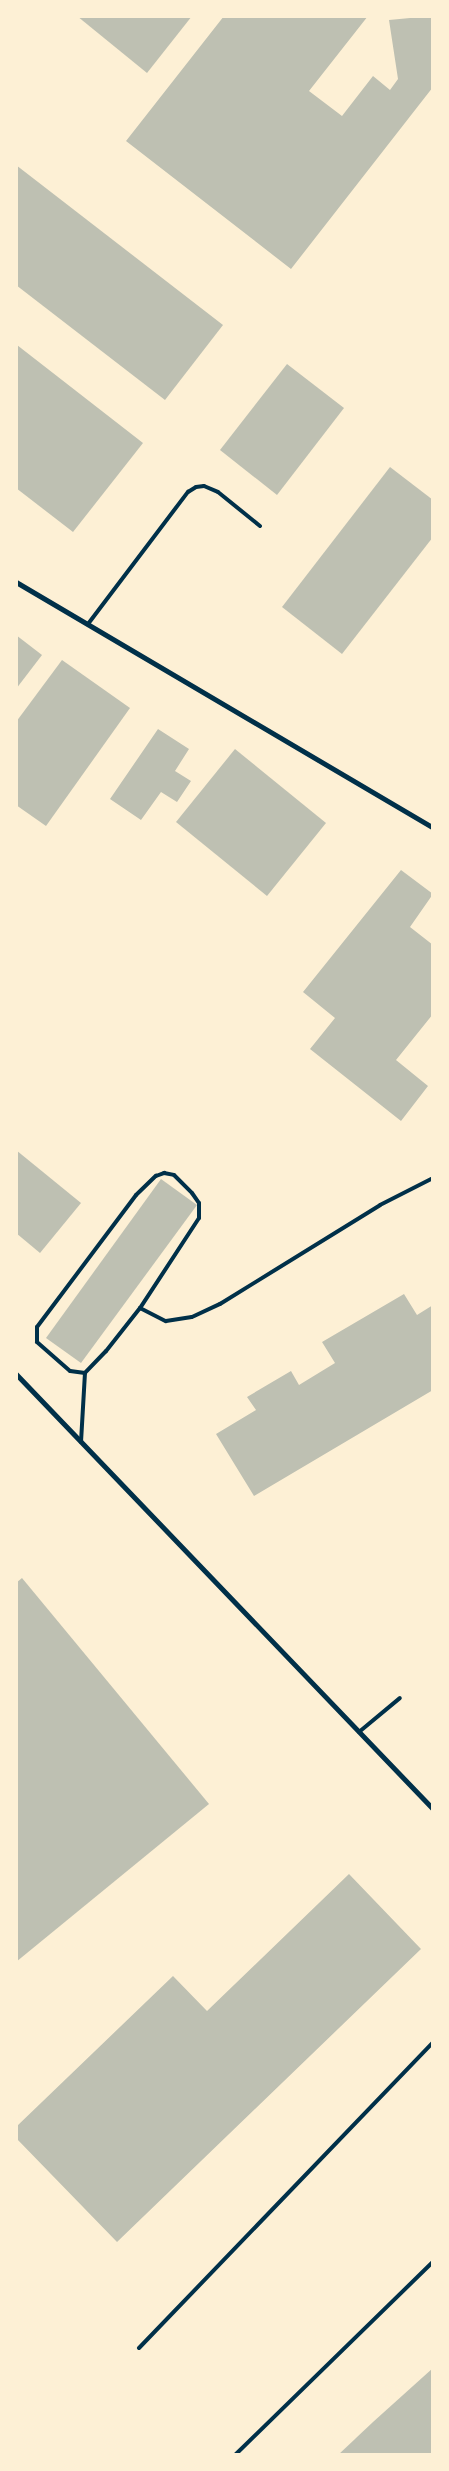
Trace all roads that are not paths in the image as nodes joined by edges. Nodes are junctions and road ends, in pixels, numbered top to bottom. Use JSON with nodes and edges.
{"nodes":[{"id":1,"x":260,"y":526,"type":"dead end"},
{"id":2,"x":16,"y":582,"type":"edge"},
{"id":3,"x":88,"y":624,"type":"junction"},
{"id":4,"x":433,"y":828,"type":"edge"},
{"id":5,"x":433,"y":1178,"type":"edge"},
{"id":6,"x":140,"y":1308,"type":"junction"},
{"id":7,"x":85,"y":1372,"type":"junction"},
{"id":8,"x":16,"y":1374,"type":"edge"},
{"id":9,"x":82,"y":1442,"type":"junction"},
{"id":10,"x":400,"y":1698,"type":"dead end"},
{"id":11,"x":359,"y":1732,"type":"junction"},
{"id":12,"x":433,"y":1809,"type":"edge"},
{"id":13,"x":433,"y":2043,"type":"edge"},
{"id":14,"x":433,"y":2262,"type":"edge"},
{"id":15,"x":139,"y":2348,"type":"dead end"},
{"id":16,"x":235,"y":2455,"type":"edge"}],
"edges":[{"from":1,"to":3,"type":"lane"},
{"from":2,"to":3,"type":"street"},
{"from":3,"to":4,"type":"street"},
{"from":5,"to":6,"type":"lane"},
{"from":6,"to":7,"type":"lane"},
{"from":6,"to":7,"type":"lane"},
{"from":7,"to":9,"type":"lane"},
{"from":8,"to":9,"type":"street"},
{"from":9,"to":11,"type":"street"},
{"from":10,"to":11,"type":"lane"},
{"from":11,"to":12,"type":"street"},
{"from":13,"to":15,"type":"lane"},
{"from":14,"to":16,"type":"lane"}]}
